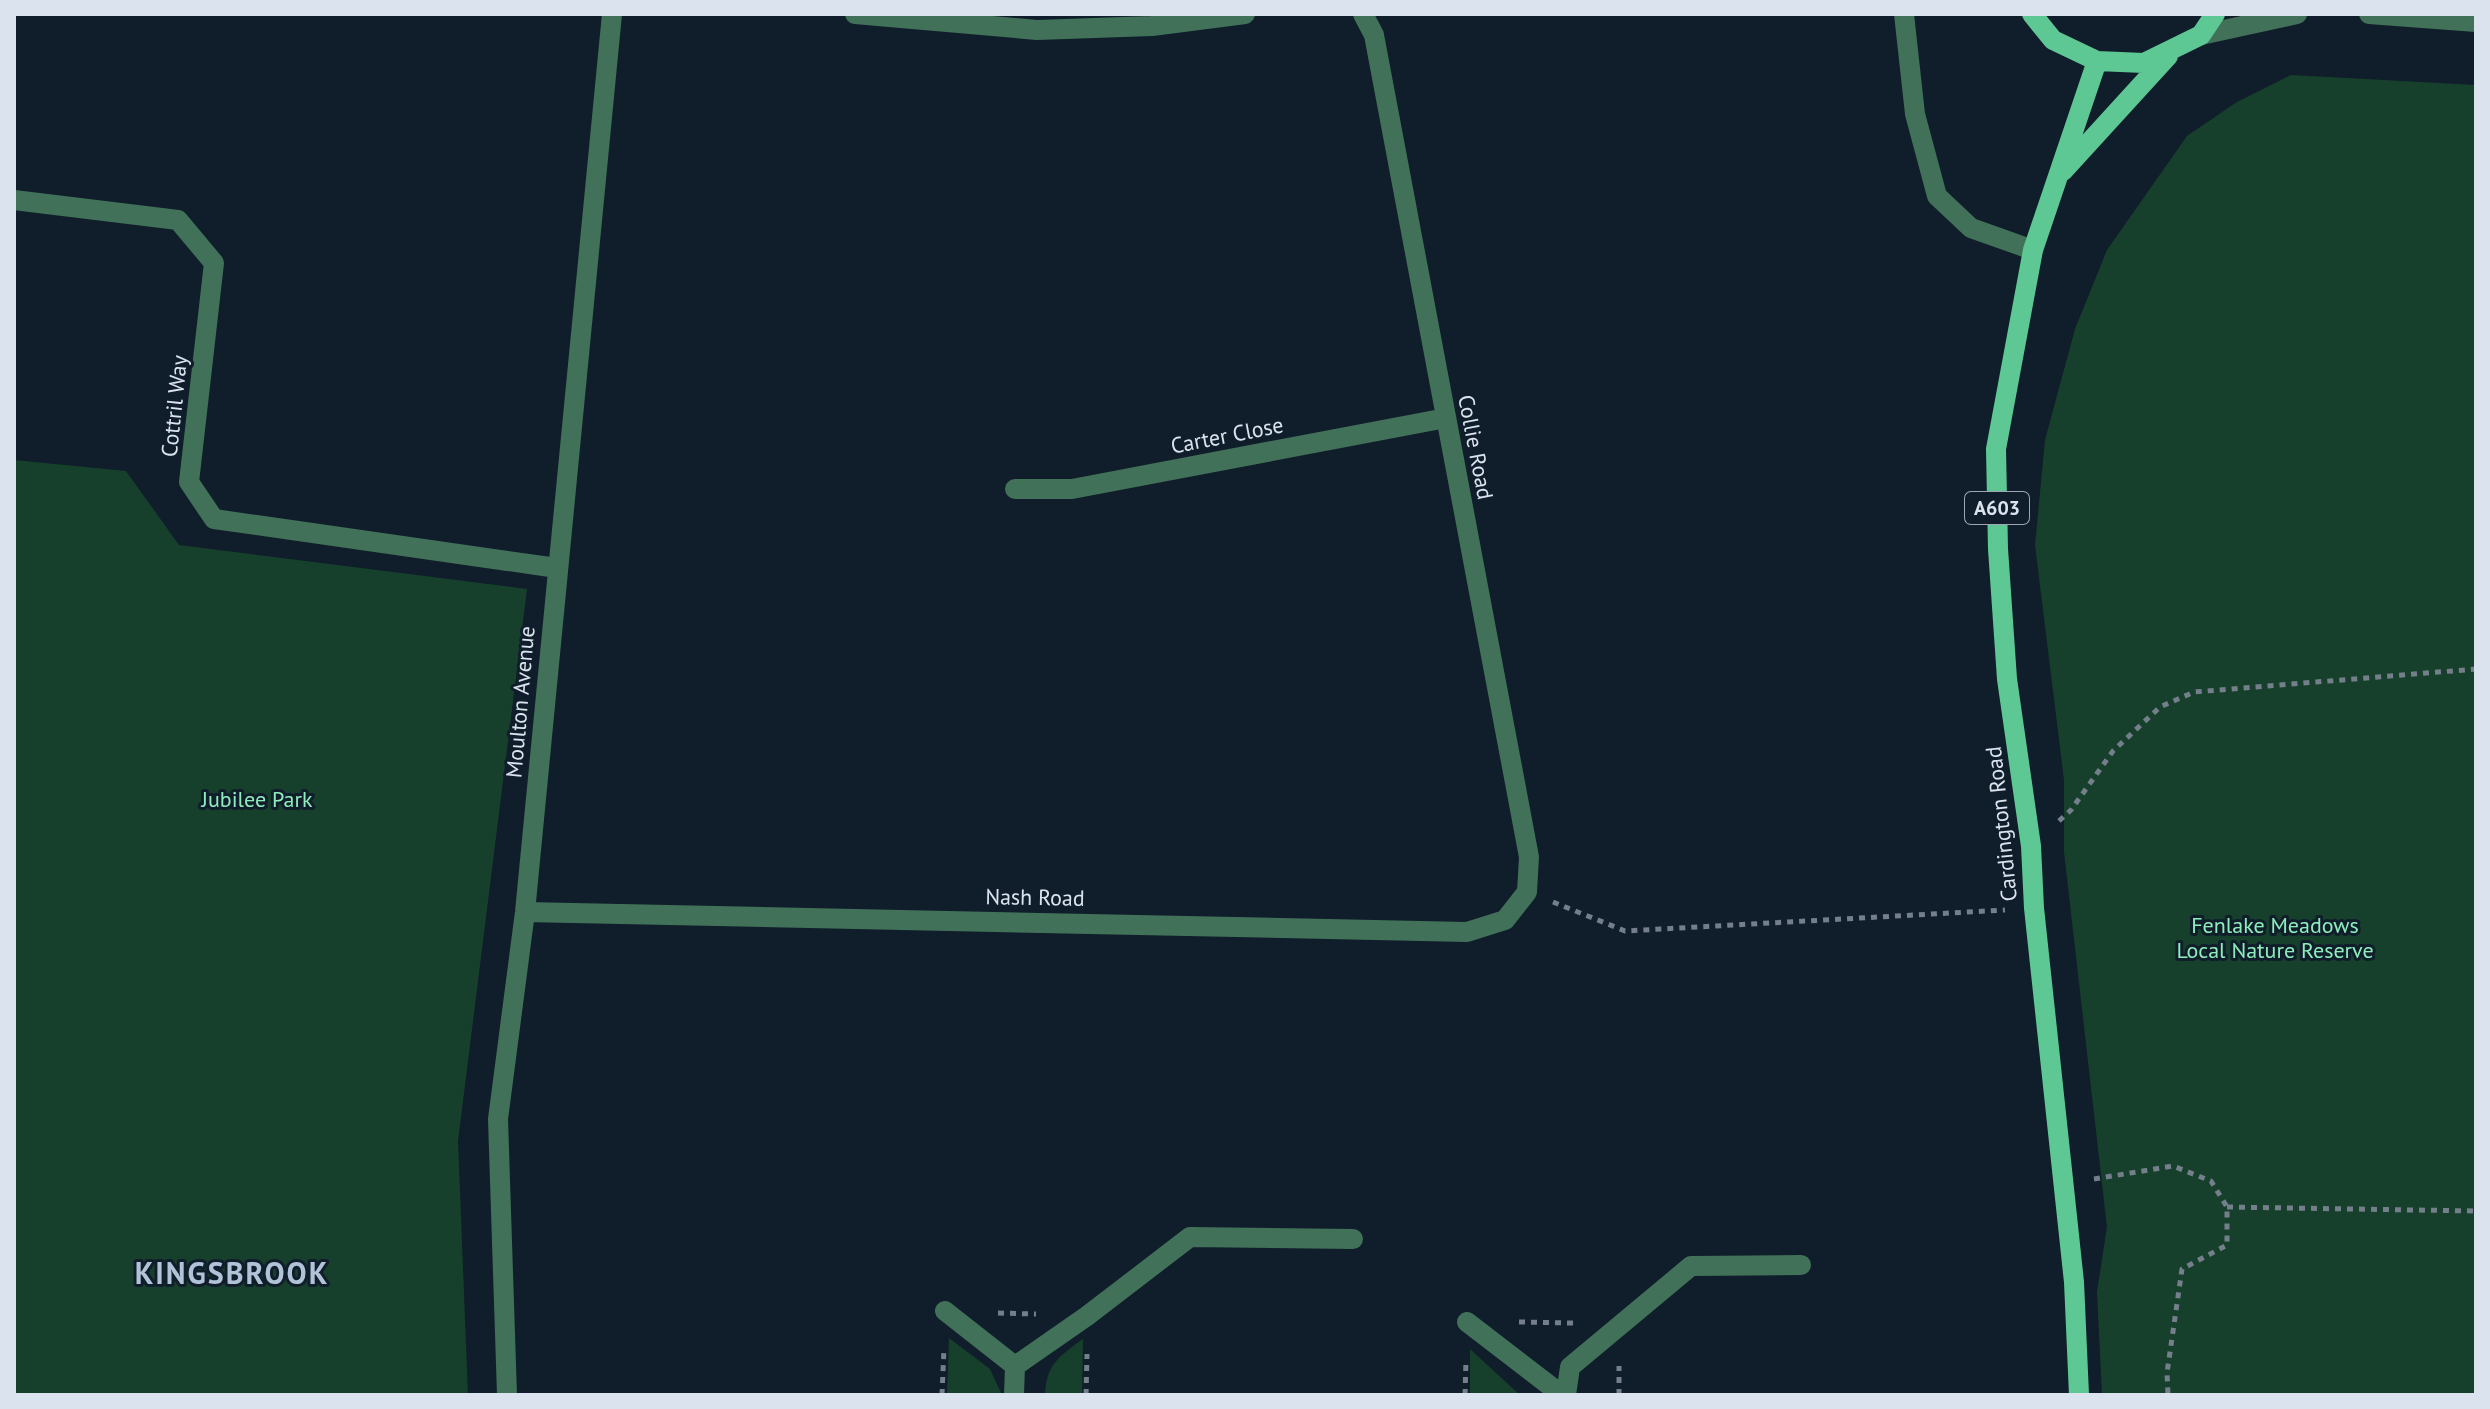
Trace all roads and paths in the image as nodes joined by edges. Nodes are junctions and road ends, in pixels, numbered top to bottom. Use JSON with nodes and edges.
{"nodes":[{"id":1,"x":612,"y":14,"type":"edge"},
{"id":2,"x":855,"y":14,"type":"edge"},
{"id":3,"x":1245,"y":14,"type":"edge"},
{"id":4,"x":1363,"y":14,"type":"edge"},
{"id":5,"x":1904,"y":14,"type":"edge"},
{"id":6,"x":2032,"y":14,"type":"edge"},
{"id":7,"x":2215,"y":14,"type":"edge"},
{"id":8,"x":2297,"y":14,"type":"edge"},
{"id":9,"x":2369,"y":14,"type":"edge"},
{"id":10,"x":2476,"y":22,"type":"edge"},
{"id":11,"x":2201,"y":35,"type":"junction"},
{"id":12,"x":2176,"y":47,"type":"junction"},
{"id":13,"x":2097,"y":61,"type":"junction"},
{"id":14,"x":2058,"y":176,"type":"junction"},
{"id":15,"x":14,"y":200,"type":"edge"},
{"id":16,"x":2033,"y":250,"type":"junction"},
{"id":17,"x":1446,"y":418,"type":"junction"},
{"id":18,"x":1015,"y":489,"type":"dead end"},
{"id":19,"x":557,"y":568,"type":"junction"},
{"id":20,"x":2476,"y":669,"type":"edge"},
{"id":21,"x":2031,"y":846,"type":"junction"},
{"id":22,"x":1527,"y":892,"type":"junction"},
{"id":23,"x":2034,"y":908,"type":"junction"},
{"id":24,"x":525,"y":912,"type":"junction"},
{"id":25,"x":2063,"y":1182,"type":"junction"},
{"id":26,"x":2227,"y":1207,"type":"junction"},
{"id":27,"x":2476,"y":1211,"type":"edge"},
{"id":28,"x":1353,"y":1239,"type":"dead end"},
{"id":29,"x":1801,"y":1265,"type":"dead end"},
{"id":30,"x":945,"y":1311,"type":"dead end"},
{"id":31,"x":1467,"y":1322,"type":"dead end"},
{"id":32,"x":1015,"y":1366,"type":"junction"},
{"id":33,"x":507,"y":1395,"type":"edge"},
{"id":34,"x":1014,"y":1395,"type":"edge"},
{"id":35,"x":1564,"y":1395,"type":"edge"},
{"id":36,"x":2079,"y":1395,"type":"edge"},
{"id":37,"x":2168,"y":1395,"type":"edge"}],
"edges":[{"from":1,"to":19,"type":"street","name":"Moulton Avenue"},
{"from":2,"to":3,"type":"street"},
{"from":4,"to":17,"type":"street","name":"Collie Road"},
{"from":5,"to":16,"type":"street"},
{"from":6,"to":13,"type":"main road"},
{"from":7,"to":11,"type":"main road"},
{"from":8,"to":11,"type":"street"},
{"from":9,"to":10,"type":"street"},
{"from":11,"to":12,"type":"main road"},
{"from":12,"to":13,"type":"main road"},
{"from":12,"to":14,"type":"main road","name":"Cardington Road","number":"A603"},
{"from":13,"to":14,"type":"main road","name":"Cardington Road","number":"A603"},
{"from":14,"to":16,"type":"main road","name":"Cardington Road","number":"A603"},
{"from":15,"to":19,"type":"street","name":"Cottril Way"},
{"from":16,"to":21,"type":"main road","name":"Cardington Road","number":"A603"},
{"from":17,"to":18,"type":"street","name":"Carter Close"},
{"from":17,"to":22,"type":"street","name":"Collie Road"},
{"from":19,"to":24,"type":"street","name":"Moulton Avenue"},
{"from":20,"to":21,"type":"path"},
{"from":21,"to":23,"type":"main road","name":"Cardington Road","number":"A603"},
{"from":22,"to":23,"type":"path"},
{"from":22,"to":24,"type":"street","name":"Nash Road"},
{"from":23,"to":25,"type":"main road","name":"Cardington Road","number":"A603"},
{"from":24,"to":33,"type":"street","name":"Moulton Avenue"},
{"from":25,"to":26,"type":"path"},
{"from":25,"to":36,"type":"main road","name":"Cardington Road","number":"A603"},
{"from":26,"to":27,"type":"path"},
{"from":26,"to":37,"type":"path"},
{"from":28,"to":32,"type":"street"},
{"from":29,"to":35,"type":"street"},
{"from":30,"to":32,"type":"street"},
{"from":31,"to":35,"type":"street"},
{"from":32,"to":34,"type":"street"}]}
